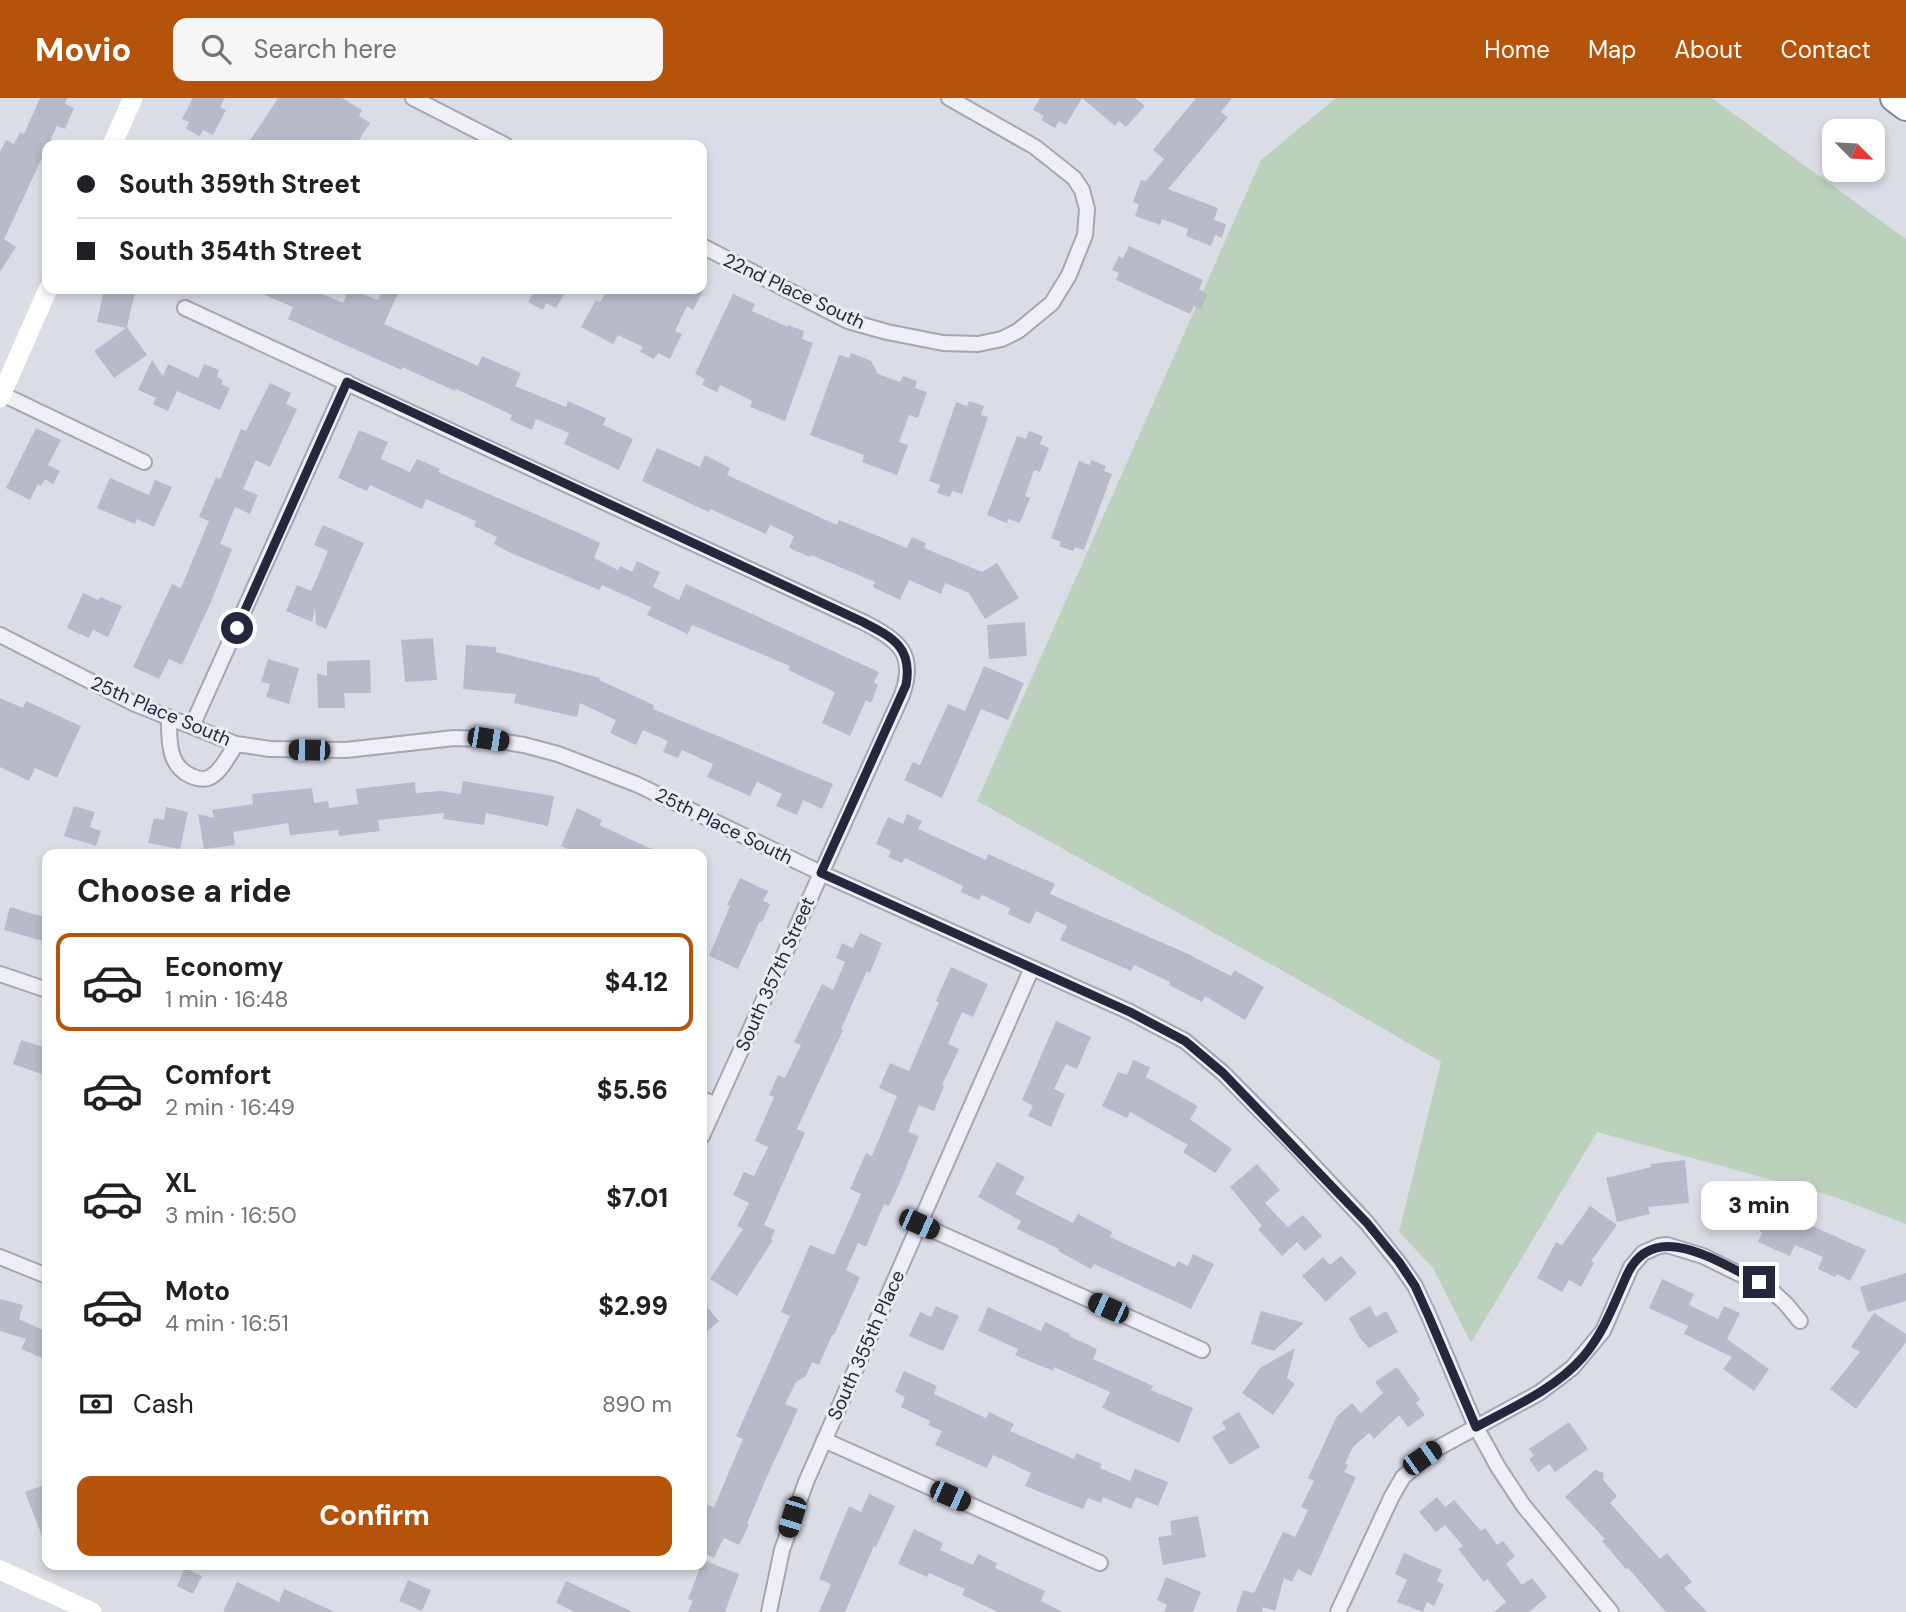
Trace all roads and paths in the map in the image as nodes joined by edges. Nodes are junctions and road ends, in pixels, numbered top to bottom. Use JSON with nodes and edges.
{"nodes":[{"id":1,"x":133,"y":98,"type":"edge"},
{"id":2,"x":413,"y":98,"type":"edge"},
{"id":3,"x":949,"y":98,"type":"edge"},
{"id":4,"x":1894,"y":98,"type":"edge"},
{"id":5,"x":1906,"y":107,"type":"edge"},
{"id":6,"x":114,"y":140,"type":"edge"},
{"id":7,"x":495,"y":140,"type":"edge"},
{"id":8,"x":707,"y":249,"type":"edge"},
{"id":9,"x":46,"y":294,"type":"edge"},
{"id":10,"x":185,"y":308,"type":"dead end"},
{"id":11,"x":347,"y":382,"type":"junction"},
{"id":12,"x":1,"y":396,"type":"edge"},
{"id":13,"x":144,"y":462,"type":"dead end"},
{"id":14,"x":0,"y":635,"type":"edge"},
{"id":15,"x":169,"y":718,"type":"junction"},
{"id":16,"x":192,"y":726,"type":"junction"},
{"id":17,"x":236,"y":744,"type":"junction"},
{"id":18,"x":821,"y":873,"type":"junction"},
{"id":19,"x":1032,"y":968,"type":"junction"},
{"id":20,"x":0,"y":974,"type":"edge"},
{"id":21,"x":42,"y":988,"type":"edge"},
{"id":22,"x":707,"y":1101,"type":"edge"},
{"id":23,"x":716,"y":1105,"type":"junction"},
{"id":24,"x":707,"y":1125,"type":"edge"},
{"id":25,"x":919,"y":1224,"type":"junction"},
{"id":26,"x":0,"y":1257,"type":"edge"},
{"id":27,"x":42,"y":1274,"type":"edge"},
{"id":28,"x":1800,"y":1321,"type":"dead end"},
{"id":29,"x":1202,"y":1350,"type":"dead end"},
{"id":30,"x":1476,"y":1427,"type":"junction"},
{"id":31,"x":824,"y":1440,"type":"junction"},
{"id":32,"x":1100,"y":1563,"type":"dead end"},
{"id":33,"x":0,"y":1570,"type":"edge"},
{"id":34,"x":92,"y":1612,"type":"edge"},
{"id":35,"x":769,"y":1612,"type":"edge"},
{"id":36,"x":1338,"y":1612,"type":"edge"},
{"id":37,"x":1611,"y":1612,"type":"edge"}],
"edges":[{"from":1,"to":6,"type":"street"},
{"from":2,"to":7,"type":"street"},
{"from":3,"to":8,"type":"street","name":"22nd Place South"},
{"from":4,"to":5,"type":"highway"},
{"from":9,"to":12,"type":"street"},
{"from":10,"to":11,"type":"street"},
{"from":11,"to":16,"type":"street"},
{"from":11,"to":18,"type":"street","name":"South 357th Street"},
{"from":12,"to":13,"type":"street"},
{"from":14,"to":15,"type":"street","name":"25th Place South"},
{"from":15,"to":16,"type":"street","name":"25th Place South"},
{"from":15,"to":17,"type":"street"},
{"from":16,"to":17,"type":"street","name":"25th Place South"},
{"from":17,"to":18,"type":"street","name":"25th Place South"},
{"from":18,"to":19,"type":"street","name":"25th Place South"},
{"from":18,"to":23,"type":"street","name":"South 357th Street"},
{"from":19,"to":25,"type":"street","name":"South 355th Place"},
{"from":19,"to":30,"type":"street","name":"25th Place South"},
{"from":20,"to":21,"type":"street"},
{"from":22,"to":23,"type":"street"},
{"from":23,"to":24,"type":"street","name":"South 357th Street"},
{"from":25,"to":29,"type":"street"},
{"from":25,"to":31,"type":"street","name":"South 355th Place"},
{"from":26,"to":27,"type":"street"},
{"from":28,"to":30,"type":"street"},
{"from":30,"to":36,"type":"street"},
{"from":30,"to":37,"type":"street","name":"25th Place South"},
{"from":31,"to":32,"type":"street"},
{"from":31,"to":35,"type":"street","name":"South 355th Place"},
{"from":33,"to":34,"type":"street"}]}
